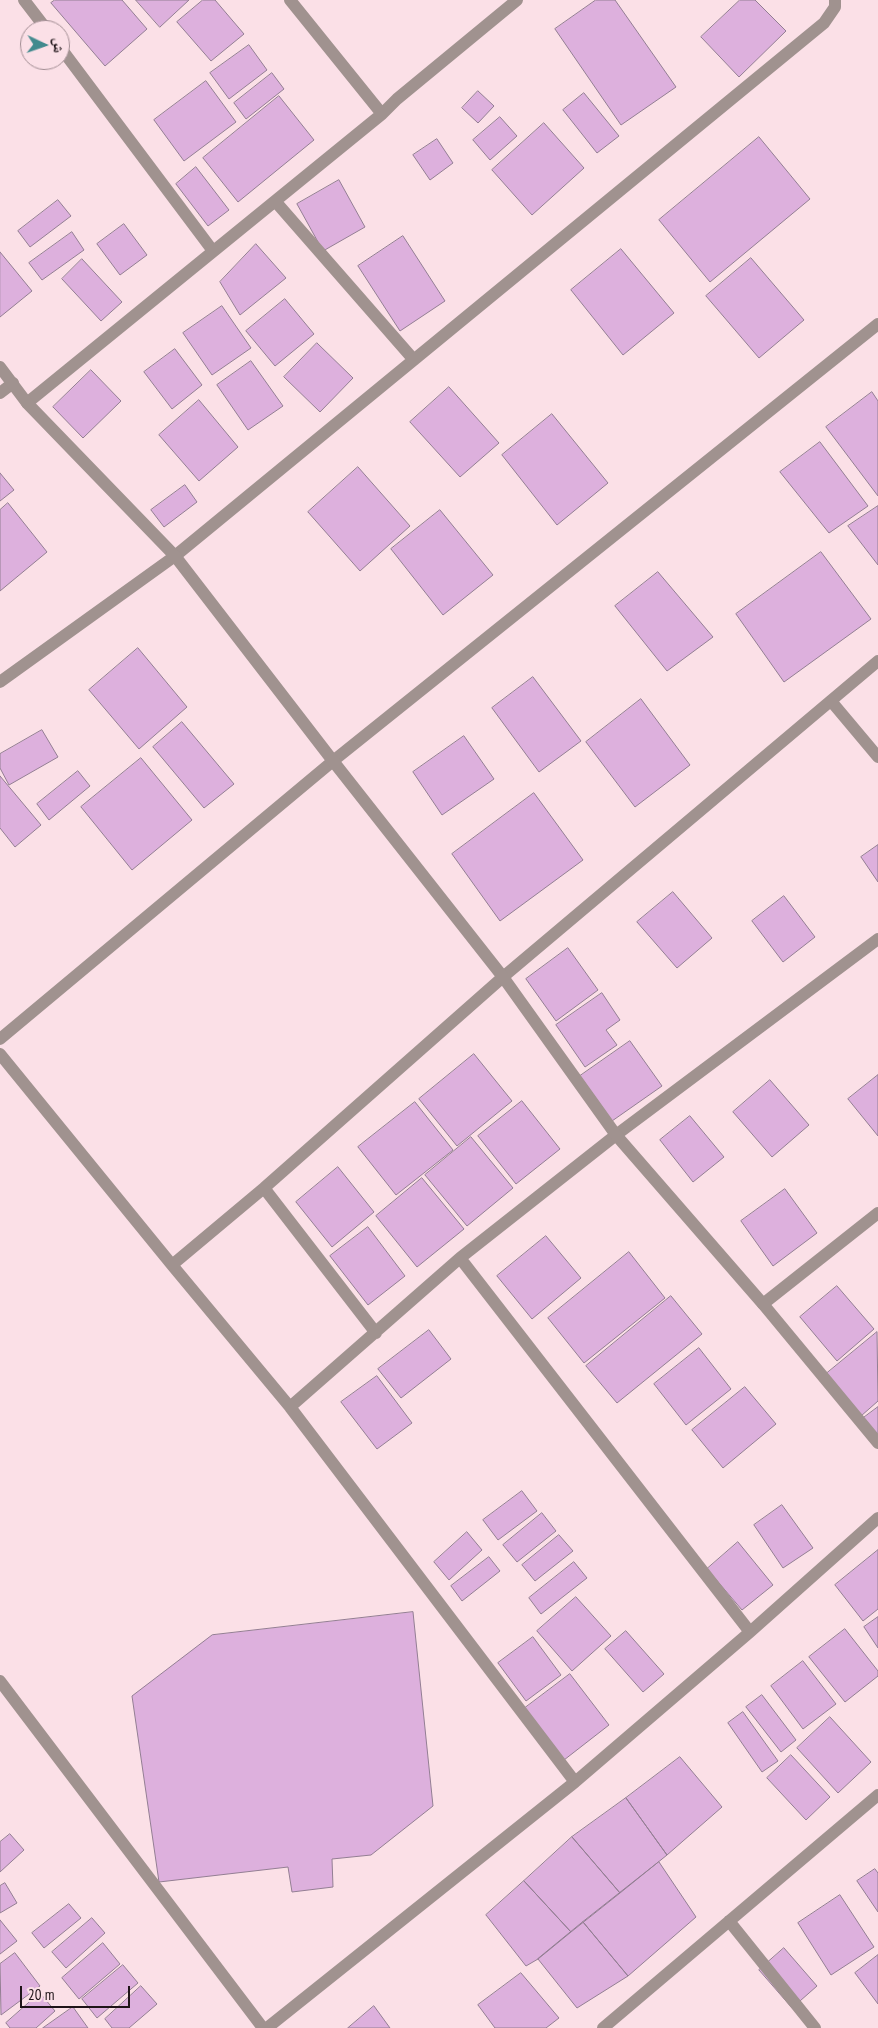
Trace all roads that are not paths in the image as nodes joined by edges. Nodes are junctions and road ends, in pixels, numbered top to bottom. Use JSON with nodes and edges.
{"nodes":[{"id":1,"x":24,"y":0,"type":"edge"},
{"id":2,"x":290,"y":0,"type":"edge"},
{"id":3,"x":517,"y":0,"type":"edge"},
{"id":4,"x":836,"y":0,"type":"edge"},
{"id":5,"x":39,"y":20,"type":"edge"},
{"id":6,"x":70,"y":60,"type":"edge"},
{"id":7,"x":382,"y":114,"type":"junction"},
{"id":8,"x":275,"y":201,"type":"junction"},
{"id":9,"x":213,"y":251,"type":"junction"},
{"id":10,"x":878,"y":324,"type":"edge"},
{"id":11,"x":414,"y":360,"type":"junction"},
{"id":12,"x":0,"y":367,"type":"edge"},
{"id":13,"x":13,"y":383,"type":"junction"},
{"id":14,"x":0,"y":393,"type":"edge"},
{"id":15,"x":27,"y":403,"type":"junction"},
{"id":16,"x":175,"y":556,"type":"junction"},
{"id":17,"x":878,"y":661,"type":"edge"},
{"id":18,"x":0,"y":682,"type":"edge"},
{"id":19,"x":831,"y":701,"type":"junction"},
{"id":20,"x":878,"y":757,"type":"edge"},
{"id":21,"x":333,"y":761,"type":"junction"},
{"id":22,"x":878,"y":939,"type":"edge"},
{"id":23,"x":503,"y":977,"type":"junction"},
{"id":24,"x":0,"y":1039,"type":"edge"},
{"id":25,"x":0,"y":1054,"type":"edge"},
{"id":26,"x":616,"y":1135,"type":"junction"},
{"id":27,"x":264,"y":1188,"type":"junction"},
{"id":28,"x":878,"y":1213,"type":"edge"},
{"id":29,"x":460,"y":1258,"type":"junction"},
{"id":30,"x":172,"y":1265,"type":"junction"},
{"id":31,"x":763,"y":1304,"type":"junction"},
{"id":32,"x":376,"y":1333,"type":"junction"},
{"id":33,"x":290,"y":1407,"type":"junction"},
{"id":34,"x":878,"y":1443,"type":"edge"},
{"id":35,"x":878,"y":1518,"type":"edge"},
{"id":36,"x":750,"y":1632,"type":"junction"},
{"id":37,"x":0,"y":1681,"type":"edge"},
{"id":38,"x":575,"y":1782,"type":"junction"},
{"id":39,"x":878,"y":1795,"type":"edge"},
{"id":40,"x":729,"y":1921,"type":"junction"},
{"id":41,"x":265,"y":2028,"type":"edge"},
{"id":42,"x":603,"y":2028,"type":"edge"},
{"id":43,"x":815,"y":2028,"type":"edge"}],
"edges":[{"from":1,"to":5,"type":"street"},
{"from":2,"to":7,"type":"street"},
{"from":3,"to":7,"type":"street"},
{"from":4,"to":11,"type":"street"},
{"from":6,"to":9,"type":"street"},
{"from":7,"to":8,"type":"street"},
{"from":8,"to":9,"type":"street"},
{"from":8,"to":11,"type":"street"},
{"from":9,"to":15,"type":"street"},
{"from":10,"to":21,"type":"street"},
{"from":11,"to":16,"type":"street"},
{"from":12,"to":13,"type":"street"},
{"from":13,"to":14,"type":"street"},
{"from":13,"to":15,"type":"street"},
{"from":15,"to":16,"type":"street"},
{"from":16,"to":18,"type":"street"},
{"from":16,"to":21,"type":"street"},
{"from":17,"to":19,"type":"street"},
{"from":19,"to":20,"type":"street"},
{"from":19,"to":23,"type":"street"},
{"from":21,"to":23,"type":"street"},
{"from":21,"to":24,"type":"street"},
{"from":22,"to":26,"type":"street"},
{"from":23,"to":26,"type":"street"},
{"from":23,"to":27,"type":"street"},
{"from":25,"to":30,"type":"street"},
{"from":26,"to":29,"type":"street"},
{"from":26,"to":31,"type":"street"},
{"from":27,"to":30,"type":"street"},
{"from":27,"to":32,"type":"street"},
{"from":28,"to":31,"type":"street"},
{"from":29,"to":32,"type":"street"},
{"from":29,"to":36,"type":"street"},
{"from":30,"to":33,"type":"street"},
{"from":31,"to":34,"type":"street"},
{"from":32,"to":33,"type":"street"},
{"from":33,"to":38,"type":"street"},
{"from":35,"to":36,"type":"street"},
{"from":36,"to":38,"type":"street"},
{"from":37,"to":41,"type":"street"},
{"from":38,"to":41,"type":"street"},
{"from":39,"to":40,"type":"street"},
{"from":40,"to":42,"type":"street"},
{"from":40,"to":43,"type":"street"}]}
